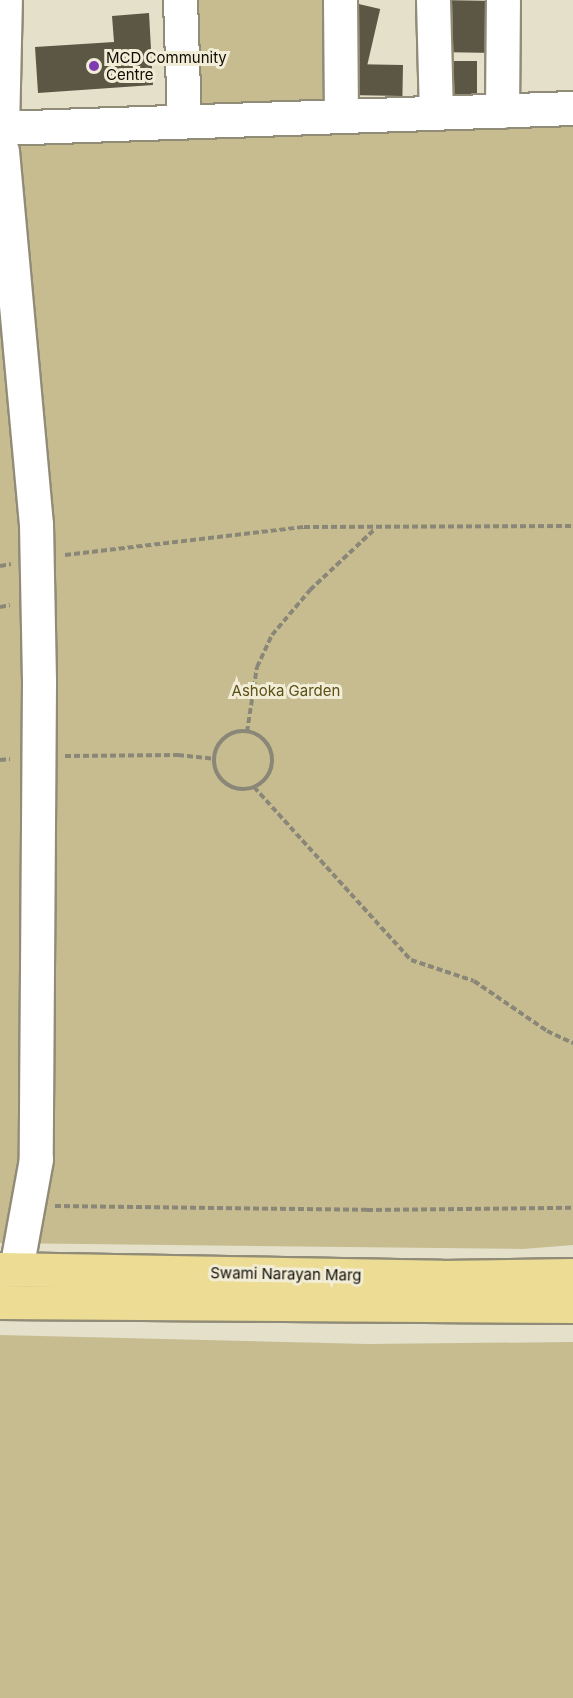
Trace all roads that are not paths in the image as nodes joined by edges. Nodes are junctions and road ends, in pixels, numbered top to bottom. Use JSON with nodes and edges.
{"nodes":[{"id":1,"x":5,"y":0,"type":"edge"},
{"id":2,"x":180,"y":0,"type":"edge"},
{"id":3,"x":340,"y":0,"type":"edge"},
{"id":4,"x":434,"y":0,"type":"edge"},
{"id":5,"x":503,"y":0,"type":"edge"},
{"id":6,"x":573,"y":108,"type":"edge"},
{"id":7,"x":436,"y":111,"type":"junction"},
{"id":8,"x":502,"y":111,"type":"junction"},
{"id":9,"x":341,"y":116,"type":"junction"},
{"id":10,"x":184,"y":122,"type":"junction"},
{"id":11,"x":1,"y":136,"type":"edge"},
{"id":12,"x":8,"y":1269,"type":"edge"},
{"id":13,"x":573,"y":1275,"type":"edge"},
{"id":14,"x":0,"y":1302,"type":"edge"},
{"id":15,"x":573,"y":1306,"type":"edge"}],
"edges":[{"from":1,"to":11,"type":"street"},
{"from":2,"to":10,"type":"street"},
{"from":3,"to":9,"type":"street"},
{"from":4,"to":7,"type":"street"},
{"from":5,"to":8,"type":"street"},
{"from":6,"to":8,"type":"street"},
{"from":7,"to":8,"type":"street"},
{"from":7,"to":9,"type":"street"},
{"from":9,"to":10,"type":"street"},
{"from":10,"to":11,"type":"street"},
{"from":11,"to":12,"type":"street"},
{"from":12,"to":13,"type":"main road","name":"Swami Narayan Marg"},
{"from":14,"to":15,"type":"main road","name":"Swami Narayan Marg"}]}
